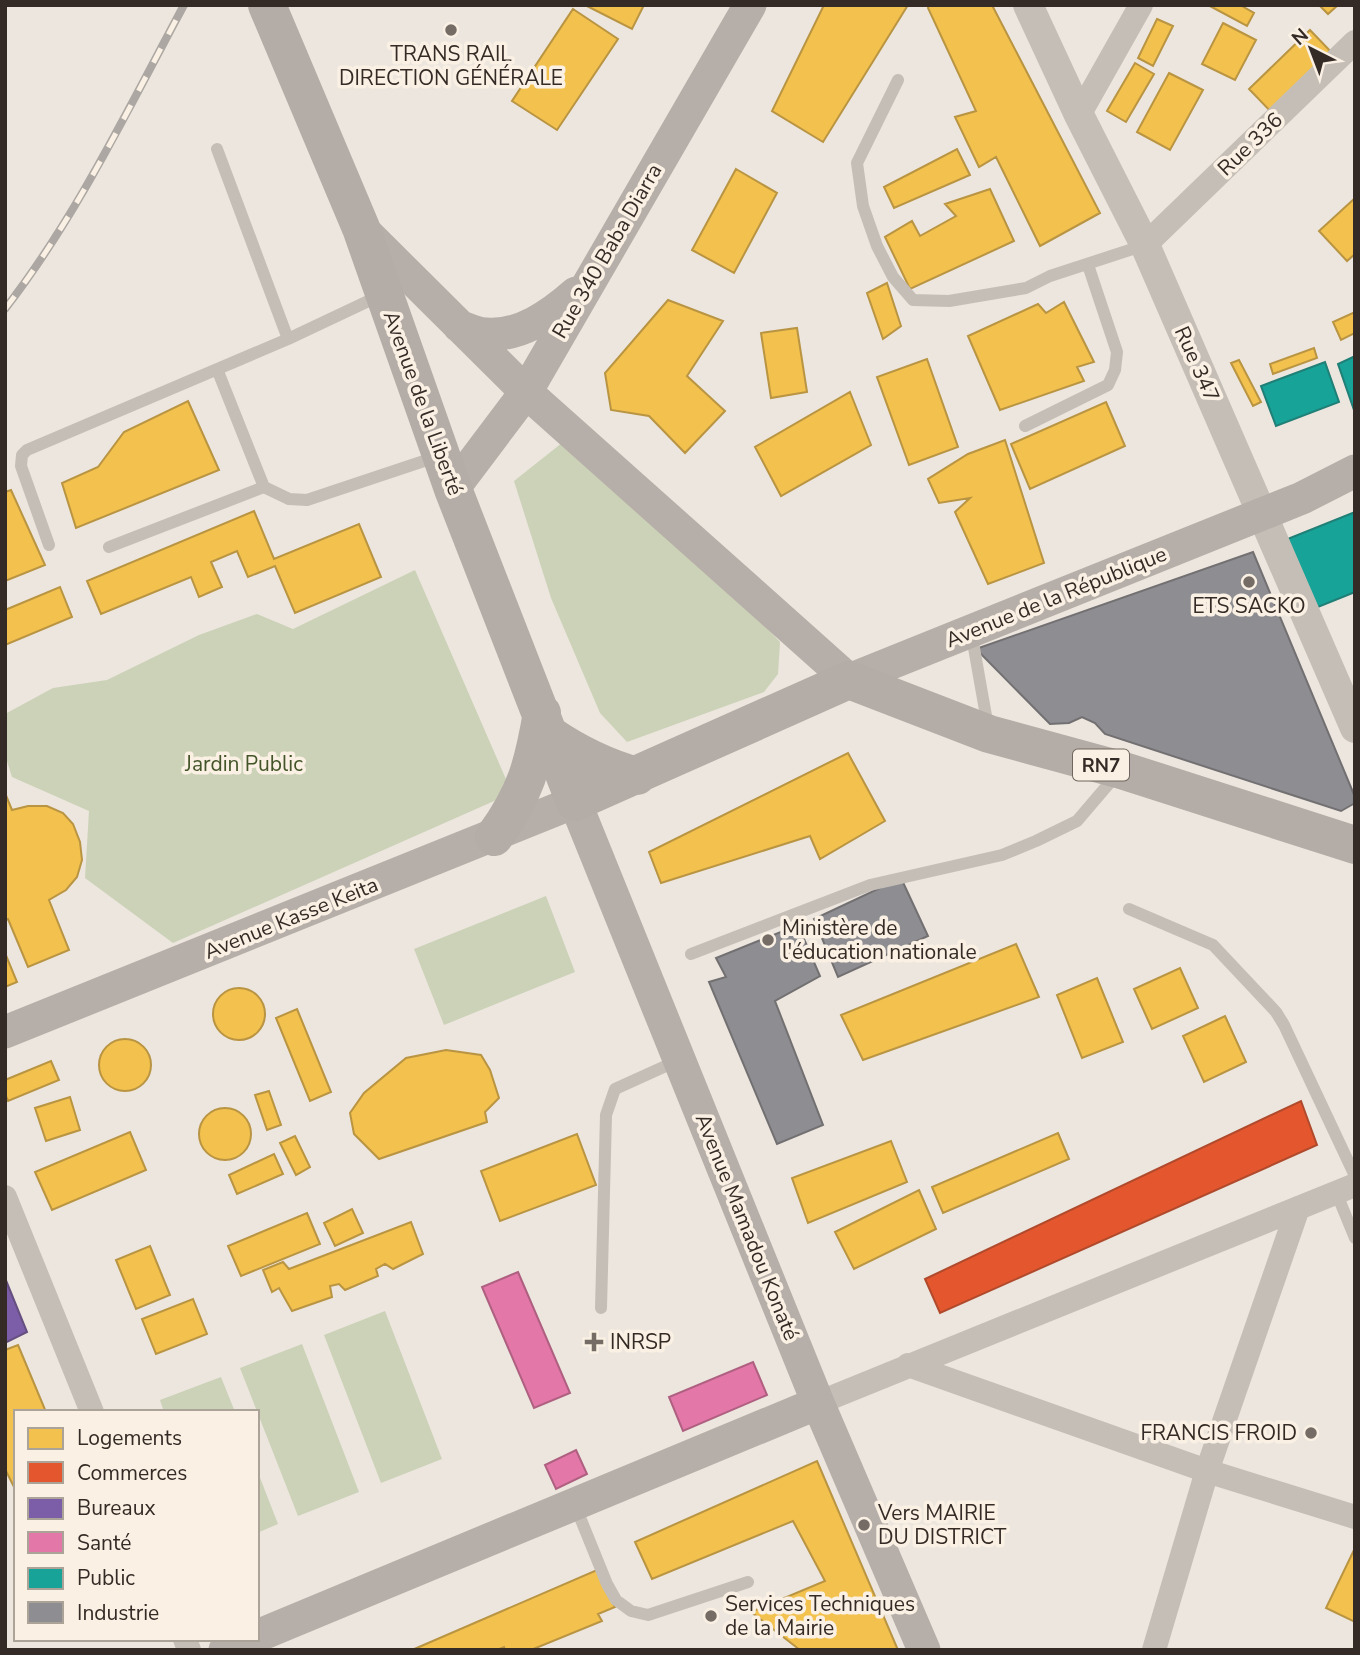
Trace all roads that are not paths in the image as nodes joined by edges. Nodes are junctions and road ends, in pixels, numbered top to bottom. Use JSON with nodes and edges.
{"nodes":[{"id":1,"x":267,"y":5,"type":"edge"},
{"id":2,"x":750,"y":5,"type":"edge"},
{"id":3,"x":1028,"y":5,"type":"edge"},
{"id":4,"x":1142,"y":5,"type":"edge"},
{"id":5,"x":1355,"y":42,"type":"edge"},
{"id":6,"x":898,"y":80,"type":"dead end"},
{"id":7,"x":1079,"y":115,"type":"junction"},
{"id":8,"x":217,"y":149,"type":"dead end"},
{"id":9,"x":361,"y":228,"type":"junction"},
{"id":10,"x":1145,"y":245,"type":"junction"},
{"id":11,"x":1088,"y":265,"type":"junction"},
{"id":12,"x":589,"y":281,"type":"junction"},
{"id":13,"x":384,"y":294,"type":"junction"},
{"id":14,"x":459,"y":326,"type":"junction"},
{"id":15,"x":288,"y":339,"type":"junction"},
{"id":16,"x":217,"y":369,"type":"junction"},
{"id":17,"x":526,"y":392,"type":"junction"},
{"id":18,"x":1025,"y":426,"type":"dead end"},
{"id":19,"x":1355,"y":471,"type":"edge"},
{"id":20,"x":448,"y":472,"type":"junction"},
{"id":21,"x":264,"y":486,"type":"junction"},
{"id":22,"x":1264,"y":514,"type":"junction"},
{"id":23,"x":49,"y":545,"type":"dead end"},
{"id":24,"x":108,"y":547,"type":"dead end"},
{"id":25,"x":971,"y":631,"type":"junction"},
{"id":26,"x":849,"y":680,"type":"junction"},
{"id":27,"x":546,"y":724,"type":"junction"},
{"id":28,"x":1355,"y":728,"type":"edge"},
{"id":29,"x":989,"y":734,"type":"junction"},
{"id":30,"x":1121,"y":770,"type":"junction"},
{"id":31,"x":637,"y":776,"type":"junction"},
{"id":32,"x":575,"y":802,"type":"junction"},
{"id":33,"x":494,"y":837,"type":"junction"},
{"id":34,"x":1355,"y":845,"type":"edge"},
{"id":35,"x":1129,"y":909,"type":"dead end"},
{"id":36,"x":691,"y":954,"type":"dead end"},
{"id":37,"x":5,"y":1032,"type":"edge"},
{"id":38,"x":679,"y":1060,"type":"junction"},
{"id":39,"x":1349,"y":1184,"type":"edge"},
{"id":40,"x":5,"y":1197,"type":"edge"},
{"id":41,"x":1298,"y":1208,"type":"junction"},
{"id":42,"x":1355,"y":1238,"type":"edge"},
{"id":43,"x":601,"y":1308,"type":"dead end"},
{"id":44,"x":908,"y":1366,"type":"junction"},
{"id":45,"x":818,"y":1402,"type":"junction"},
{"id":46,"x":91,"y":1410,"type":"edge"},
{"id":47,"x":1207,"y":1471,"type":"junction"},
{"id":48,"x":575,"y":1503,"type":"junction"},
{"id":49,"x":1355,"y":1517,"type":"edge"},
{"id":50,"x":748,"y":1582,"type":"dead end"},
{"id":51,"x":259,"y":1635,"type":"edge"},
{"id":52,"x":245,"y":1641,"type":"edge"},
{"id":53,"x":225,"y":1650,"type":"edge"},
{"id":54,"x":924,"y":1650,"type":"edge"},
{"id":55,"x":1154,"y":1650,"type":"edge"}],
"edges":[{"from":1,"to":9,"type":"main road","name":"Avenue de la Liberté"},
{"from":2,"to":12,"type":"main road","name":"Rue 340 Baba Diarra"},
{"from":3,"to":7,"type":"street","name":"Rue 347"},
{"from":4,"to":7,"type":"street"},
{"from":5,"to":10,"type":"street","name":"Rue 336"},
{"from":6,"to":11,"type":"lane"},
{"from":7,"to":10,"type":"street","name":"Rue 347"},
{"from":8,"to":15,"type":"lane"},
{"from":9,"to":13,"type":"main road","name":"Avenue de la Liberté"},
{"from":9,"to":14,"type":"main road"},
{"from":10,"to":11,"type":"lane"},
{"from":10,"to":22,"type":"street","name":"Rue 347"},
{"from":11,"to":18,"type":"lane"},
{"from":12,"to":14,"type":"main road"},
{"from":12,"to":17,"type":"main road","name":"Rue 340 Baba Diarra"},
{"from":13,"to":15,"type":"lane"},
{"from":13,"to":20,"type":"main road","name":"Avenue de la Liberté"},
{"from":14,"to":17,"type":"main road"},
{"from":15,"to":16,"type":"lane"},
{"from":16,"to":21,"type":"lane"},
{"from":16,"to":23,"type":"lane"},
{"from":17,"to":20,"type":"main road","name":"Rue 340 Baba Diarra"},
{"from":17,"to":26,"type":"main road"},
{"from":19,"to":22,"type":"main road","name":"Avenue de la République"},
{"from":20,"to":21,"type":"lane"},
{"from":20,"to":27,"type":"main road","name":"Avenue de la Liberté"},
{"from":21,"to":24,"type":"lane"},
{"from":22,"to":25,"type":"main road","name":"Avenue de la République"},
{"from":22,"to":28,"type":"street","name":"Rue 347"},
{"from":25,"to":26,"type":"main road","name":"Avenue de la République"},
{"from":25,"to":29,"type":"lane"},
{"from":26,"to":29,"type":"main road","number":"RN7"},
{"from":26,"to":31,"type":"main road"},
{"from":27,"to":31,"type":"main road"},
{"from":27,"to":32,"type":"main road","name":"Avenue de la Liberté"},
{"from":27,"to":33,"type":"main road"},
{"from":29,"to":30,"type":"main road","number":"RN7"},
{"from":30,"to":34,"type":"main road","number":"RN7"},
{"from":30,"to":36,"type":"lane"},
{"from":31,"to":32,"type":"main road"},
{"from":32,"to":33,"type":"main road","name":"Avenue Kasse Keita"},
{"from":32,"to":38,"type":"main road","name":"Avenue Mamadou Konaté"},
{"from":33,"to":37,"type":"main road","name":"Avenue Kasse Keita"},
{"from":35,"to":39,"type":"lane"},
{"from":38,"to":43,"type":"lane"},
{"from":38,"to":45,"type":"main road","name":"Avenue Mamadou Konaté"},
{"from":39,"to":41,"type":"street"},
{"from":39,"to":42,"type":"lane"},
{"from":40,"to":46,"type":"street"},
{"from":41,"to":44,"type":"street"},
{"from":41,"to":47,"type":"street"},
{"from":44,"to":45,"type":"street"},
{"from":44,"to":47,"type":"street"},
{"from":45,"to":48,"type":"main road"},
{"from":45,"to":54,"type":"main road","name":"Avenue Mamadou Konaté"},
{"from":47,"to":49,"type":"street"},
{"from":47,"to":55,"type":"street"},
{"from":48,"to":50,"type":"lane"},
{"from":48,"to":51,"type":"main road"},
{"from":52,"to":53,"type":"main road"}]}
